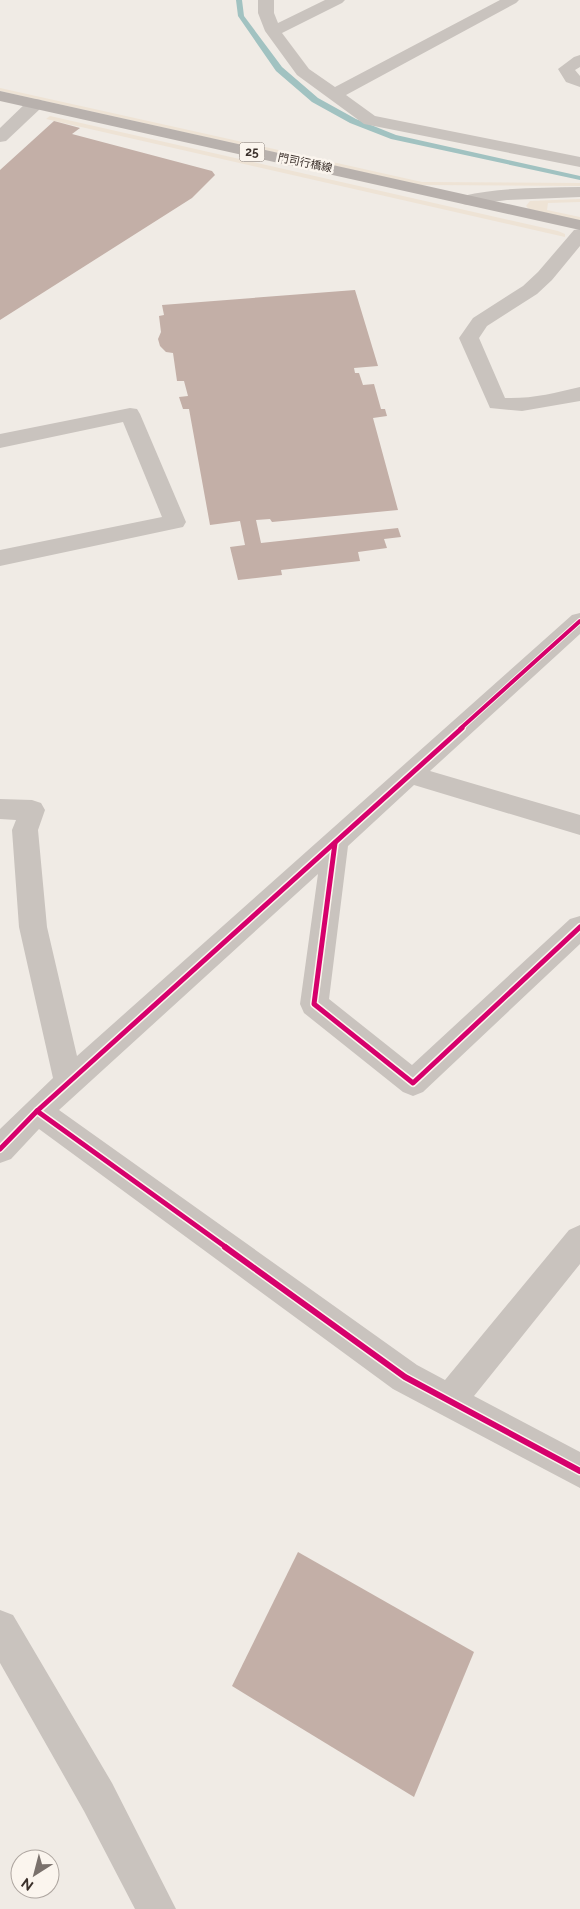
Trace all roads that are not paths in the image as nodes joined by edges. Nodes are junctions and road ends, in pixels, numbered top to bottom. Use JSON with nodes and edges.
{"nodes":[{"id":1,"x":266,"y":0,"type":"edge"},
{"id":2,"x":337,"y":0,"type":"edge"},
{"id":3,"x":511,"y":0,"type":"edge"},
{"id":4,"x":273,"y":31,"type":"junction"},
{"id":5,"x":580,"y":60,"type":"edge"},
{"id":6,"x":580,"y":82,"type":"edge"},
{"id":7,"x":335,"y":94,"type":"junction"},
{"id":8,"x":0,"y":96,"type":"edge"},
{"id":9,"x":35,"y":104,"type":"junction"},
{"id":10,"x":0,"y":136,"type":"edge"},
{"id":11,"x":580,"y":162,"type":"edge"},
{"id":12,"x":580,"y":192,"type":"edge"},
{"id":13,"x":469,"y":200,"type":"junction"},
{"id":14,"x":580,"y":225,"type":"edge"},
{"id":15,"x":580,"y":234,"type":"edge"},
{"id":16,"x":580,"y":393,"type":"edge"},
{"id":17,"x":0,"y":441,"type":"edge"},
{"id":18,"x":0,"y":558,"type":"edge"},
{"id":19,"x":580,"y":621,"type":"edge"},
{"id":20,"x":412,"y":775,"type":"junction"},
{"id":21,"x":0,"y":809,"type":"edge"},
{"id":22,"x":580,"y":824,"type":"edge"},
{"id":23,"x":335,"y":843,"type":"junction"},
{"id":24,"x":580,"y":927,"type":"edge"},
{"id":25,"x":69,"y":1082,"type":"junction"},
{"id":26,"x":37,"y":1111,"type":"junction"},
{"id":27,"x":0,"y":1149,"type":"edge"},
{"id":28,"x":580,"y":1240,"type":"edge"},
{"id":29,"x":449,"y":1401,"type":"junction"},
{"id":30,"x":580,"y":1471,"type":"edge"},
{"id":31,"x":0,"y":1628,"type":"edge"},
{"id":32,"x":156,"y":1909,"type":"edge"}],
"edges":[{"from":1,"to":4,"type":"street"},
{"from":2,"to":4,"type":"street"},
{"from":3,"to":7,"type":"street"},
{"from":4,"to":7,"type":"street"},
{"from":5,"to":6,"type":"street"},
{"from":7,"to":11,"type":"street"},
{"from":8,"to":9,"type":"main road","name":"門司行橋線","number":"25"},
{"from":9,"to":10,"type":"street"},
{"from":9,"to":13,"type":"main road","name":"門司行橋線","number":"25"},
{"from":12,"to":13,"type":"street"},
{"from":13,"to":14,"type":"main road","name":"門司行橋線","number":"25"},
{"from":15,"to":16,"type":"street"},
{"from":17,"to":18,"type":"street"},
{"from":19,"to":20,"type":"street"},
{"from":20,"to":22,"type":"street"},
{"from":20,"to":23,"type":"street"},
{"from":21,"to":25,"type":"street"},
{"from":23,"to":24,"type":"street"},
{"from":23,"to":25,"type":"street"},
{"from":25,"to":26,"type":"street"},
{"from":26,"to":27,"type":"street"},
{"from":26,"to":29,"type":"street"},
{"from":28,"to":29,"type":"street"},
{"from":29,"to":30,"type":"street"},
{"from":31,"to":32,"type":"street"}]}
